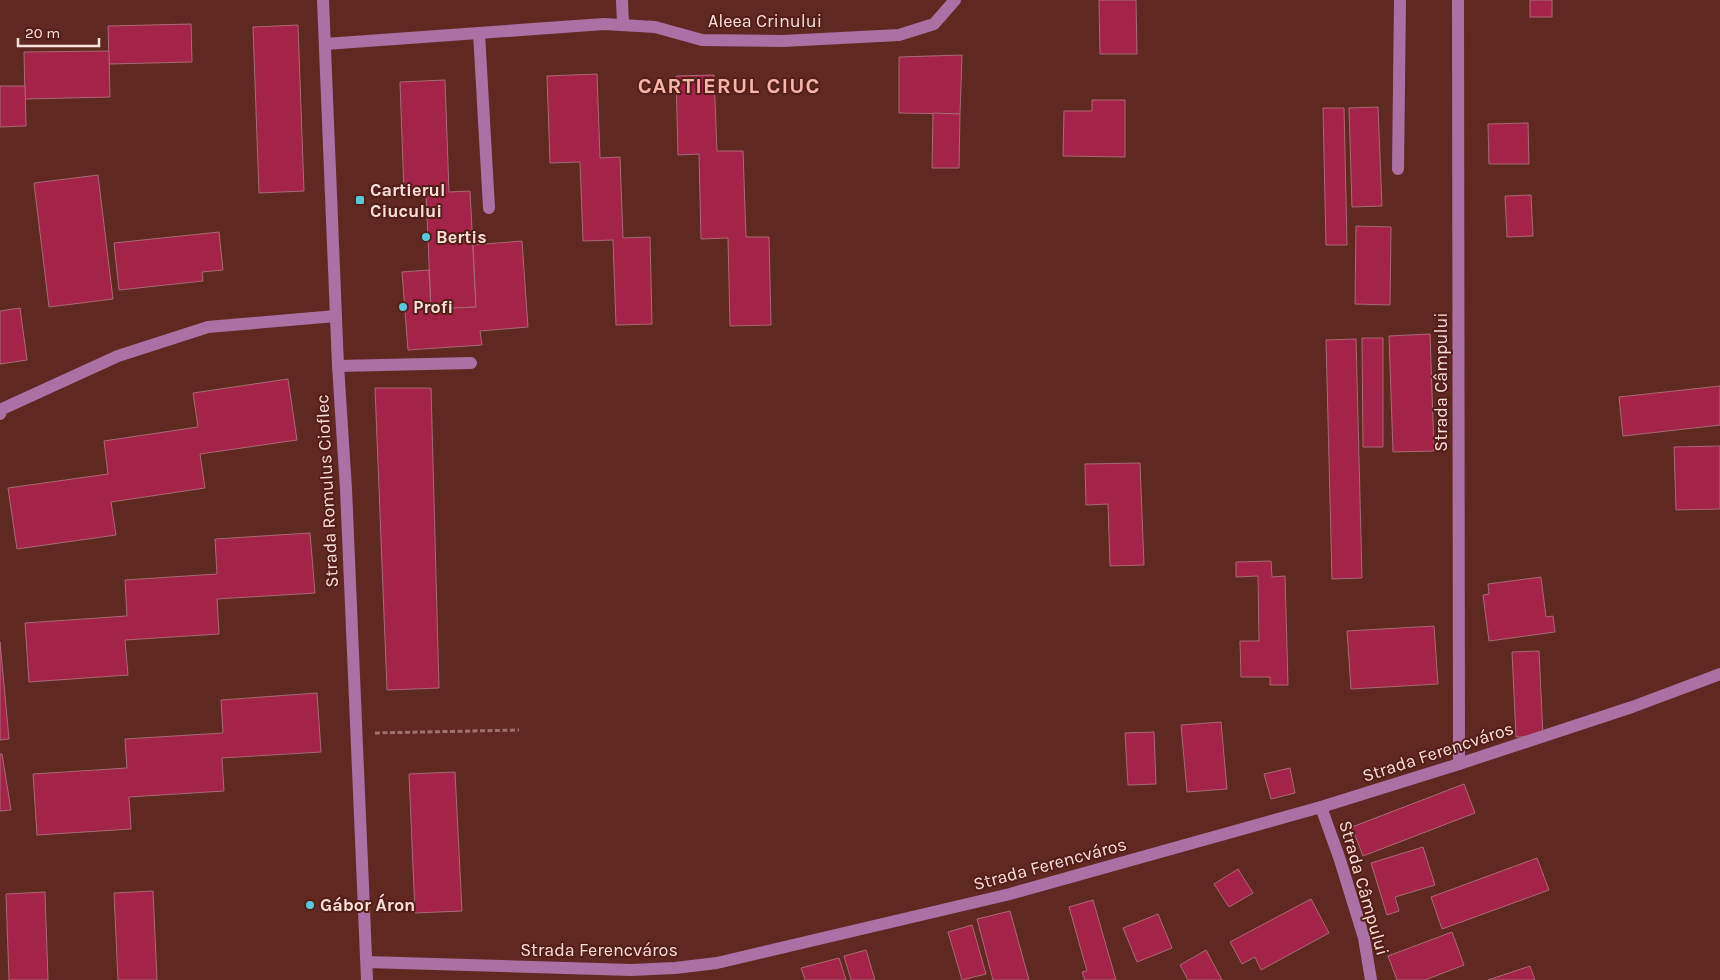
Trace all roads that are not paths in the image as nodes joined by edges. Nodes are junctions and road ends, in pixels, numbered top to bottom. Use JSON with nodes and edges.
{"nodes":[{"id":1,"x":323,"y":0,"type":"edge"},
{"id":2,"x":622,"y":0,"type":"edge"},
{"id":3,"x":955,"y":0,"type":"edge"},
{"id":4,"x":1400,"y":0,"type":"edge"},
{"id":5,"x":1458,"y":0,"type":"edge"},
{"id":6,"x":623,"y":25,"type":"junction"},
{"id":7,"x":479,"y":33,"type":"junction"},
{"id":8,"x":325,"y":44,"type":"junction"},
{"id":9,"x":1398,"y":169,"type":"dead end"},
{"id":10,"x":489,"y":208,"type":"dead end"},
{"id":11,"x":336,"y":316,"type":"junction"},
{"id":12,"x":471,"y":363,"type":"dead end"},
{"id":13,"x":338,"y":366,"type":"junction"},
{"id":14,"x":0,"y":414,"type":"edge"},
{"id":15,"x":1720,"y":674,"type":"edge"},
{"id":16,"x":1459,"y":764,"type":"junction"},
{"id":17,"x":1321,"y":807,"type":"junction"},
{"id":18,"x":367,"y":962,"type":"junction"},
{"id":19,"x":367,"y":980,"type":"edge"},
{"id":20,"x":1371,"y":980,"type":"edge"}],
"edges":[{"from":1,"to":8,"type":"street","name":"Strada Romulus Cioflec"},
{"from":2,"to":6,"type":"street"},
{"from":3,"to":6,"type":"street","name":"Aleea Crinului"},
{"from":4,"to":9,"type":"street"},
{"from":5,"to":16,"type":"street","name":"Strada Câmpului"},
{"from":6,"to":7,"type":"street","name":"Aleea Crinului"},
{"from":7,"to":8,"type":"street","name":"Aleea Crinului"},
{"from":7,"to":10,"type":"street"},
{"from":8,"to":11,"type":"street","name":"Strada Romulus Cioflec"},
{"from":11,"to":13,"type":"street","name":"Strada Romulus Cioflec"},
{"from":11,"to":14,"type":"street"},
{"from":12,"to":13,"type":"street"},
{"from":13,"to":18,"type":"street","name":"Strada Romulus Cioflec"},
{"from":15,"to":16,"type":"street","name":"Strada Ferencváros"},
{"from":16,"to":17,"type":"street","name":"Strada Ferencváros"},
{"from":17,"to":18,"type":"street","name":"Strada Ferencváros"},
{"from":17,"to":20,"type":"street","name":"Strada Câmpului"},
{"from":18,"to":19,"type":"street","name":"Strada Romulus Cioflec"}]}
